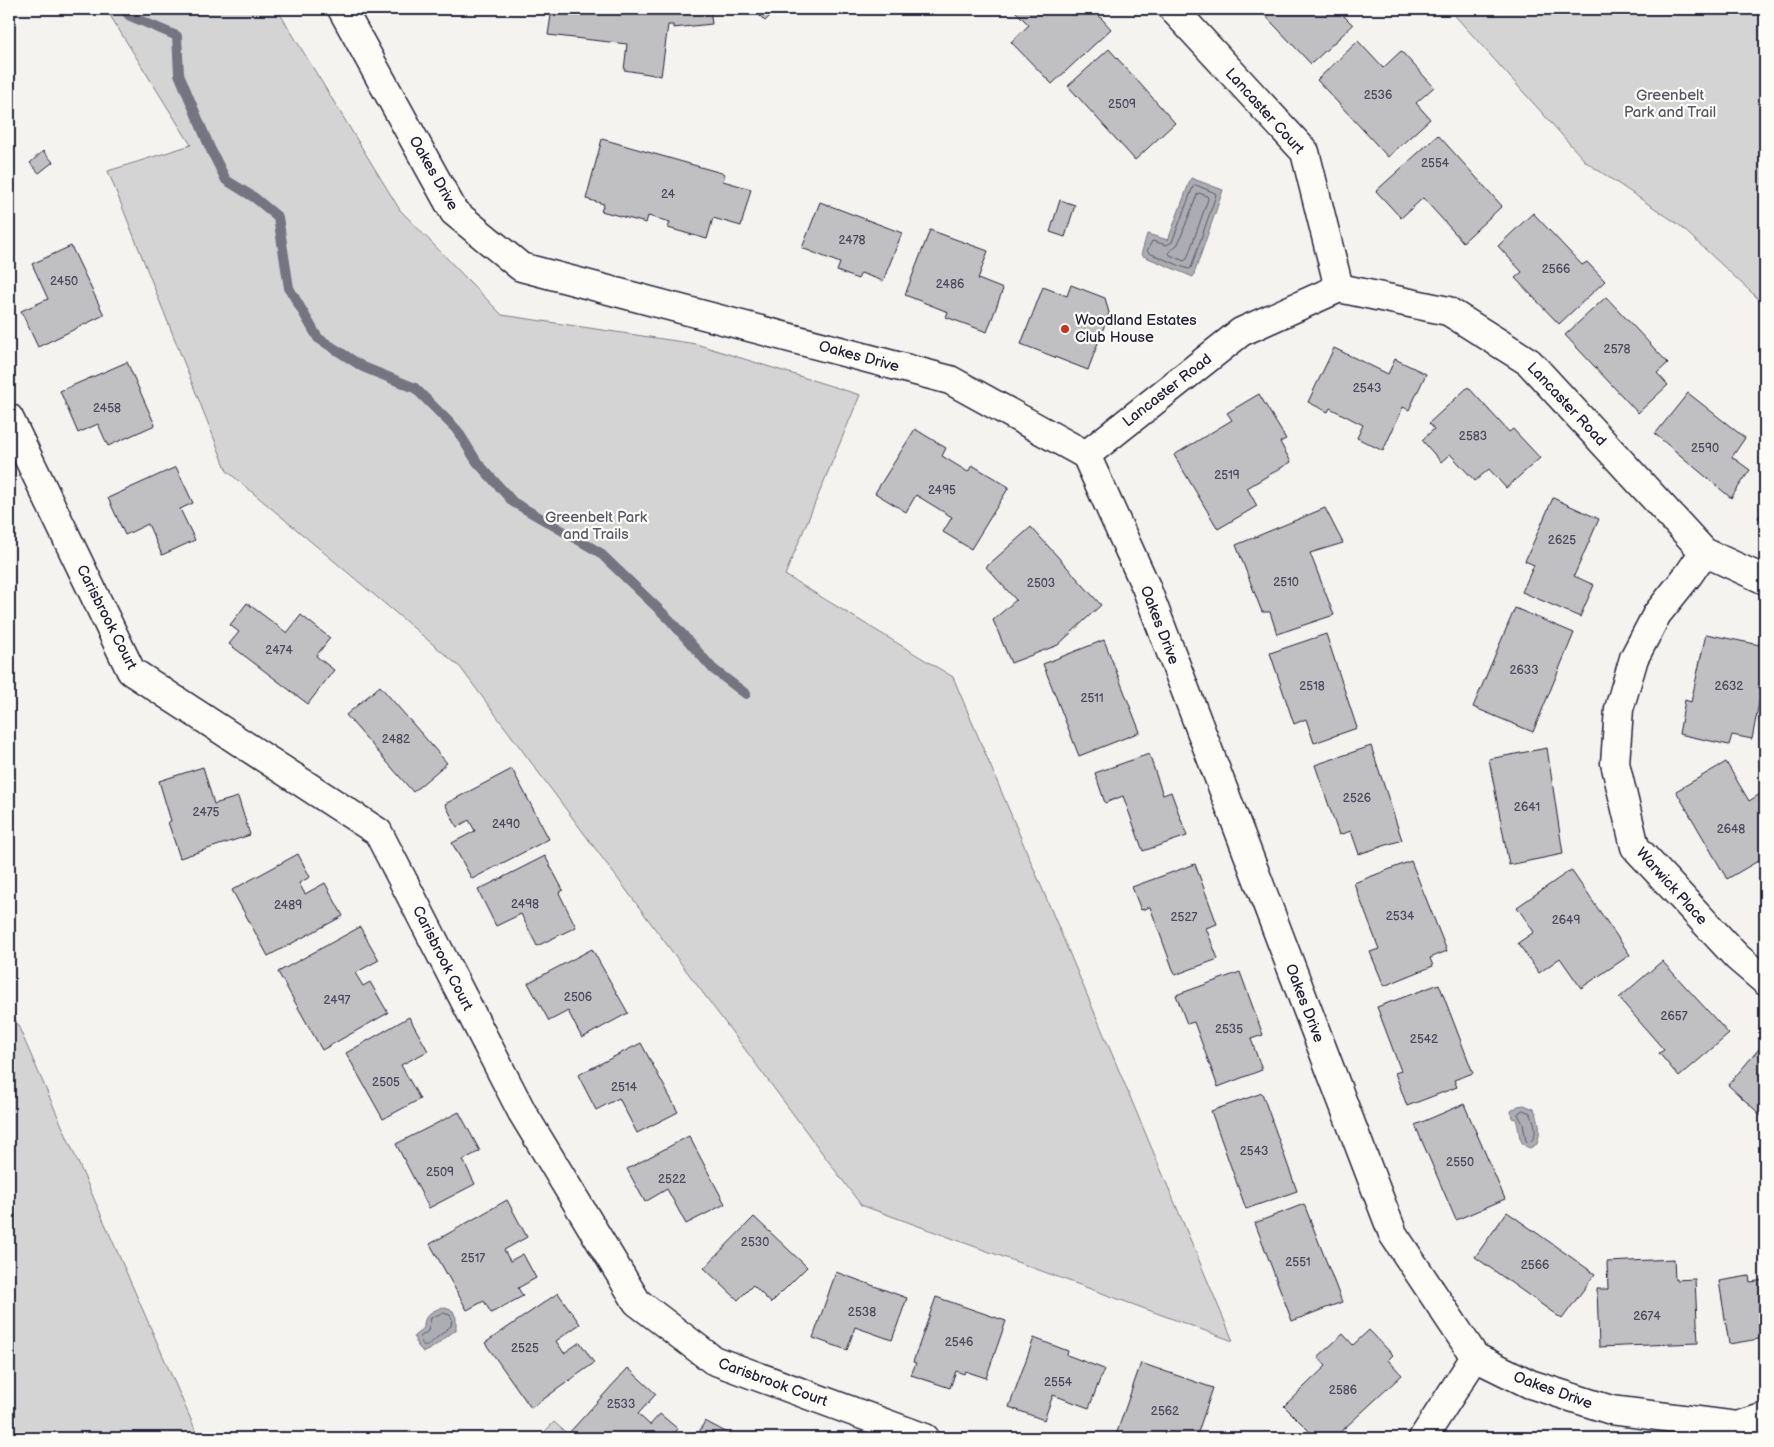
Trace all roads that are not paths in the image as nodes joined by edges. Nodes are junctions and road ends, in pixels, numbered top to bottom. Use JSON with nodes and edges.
{"nodes":[{"id":1,"x":342,"y":9,"type":"edge"},
{"id":2,"x":1173,"y":9,"type":"edge"},
{"id":3,"x":1339,"y":288,"type":"junction"},
{"id":4,"x":9,"y":418,"type":"edge"},
{"id":5,"x":1086,"y":455,"type":"junction"},
{"id":6,"x":1704,"y":552,"type":"junction"},
{"id":7,"x":1765,"y":580,"type":"edge"},
{"id":8,"x":1765,"y":981,"type":"edge"},
{"id":9,"x":1475,"y":1357,"type":"junction"},
{"id":10,"x":1765,"y":1417,"type":"edge"},
{"id":11,"x":925,"y":1438,"type":"edge"},
{"id":12,"x":1422,"y":1438,"type":"edge"}],
"edges":[{"from":1,"to":5,"type":"street","name":"Oakes Drive"},
{"from":2,"to":3,"type":"street","name":"Lancaster Court"},
{"from":3,"to":5,"type":"street","name":"Lancaster Road"},
{"from":3,"to":6,"type":"street","name":"Lancaster Road"},
{"from":4,"to":11,"type":"street","name":"Carisbrook Court"},
{"from":5,"to":9,"type":"street","name":"Oakes Drive"},
{"from":6,"to":7,"type":"street","name":"Lancaster Road"},
{"from":6,"to":8,"type":"street","name":"Warwick Place"},
{"from":9,"to":10,"type":"street","name":"Oakes Drive"},
{"from":9,"to":12,"type":"street"}]}
